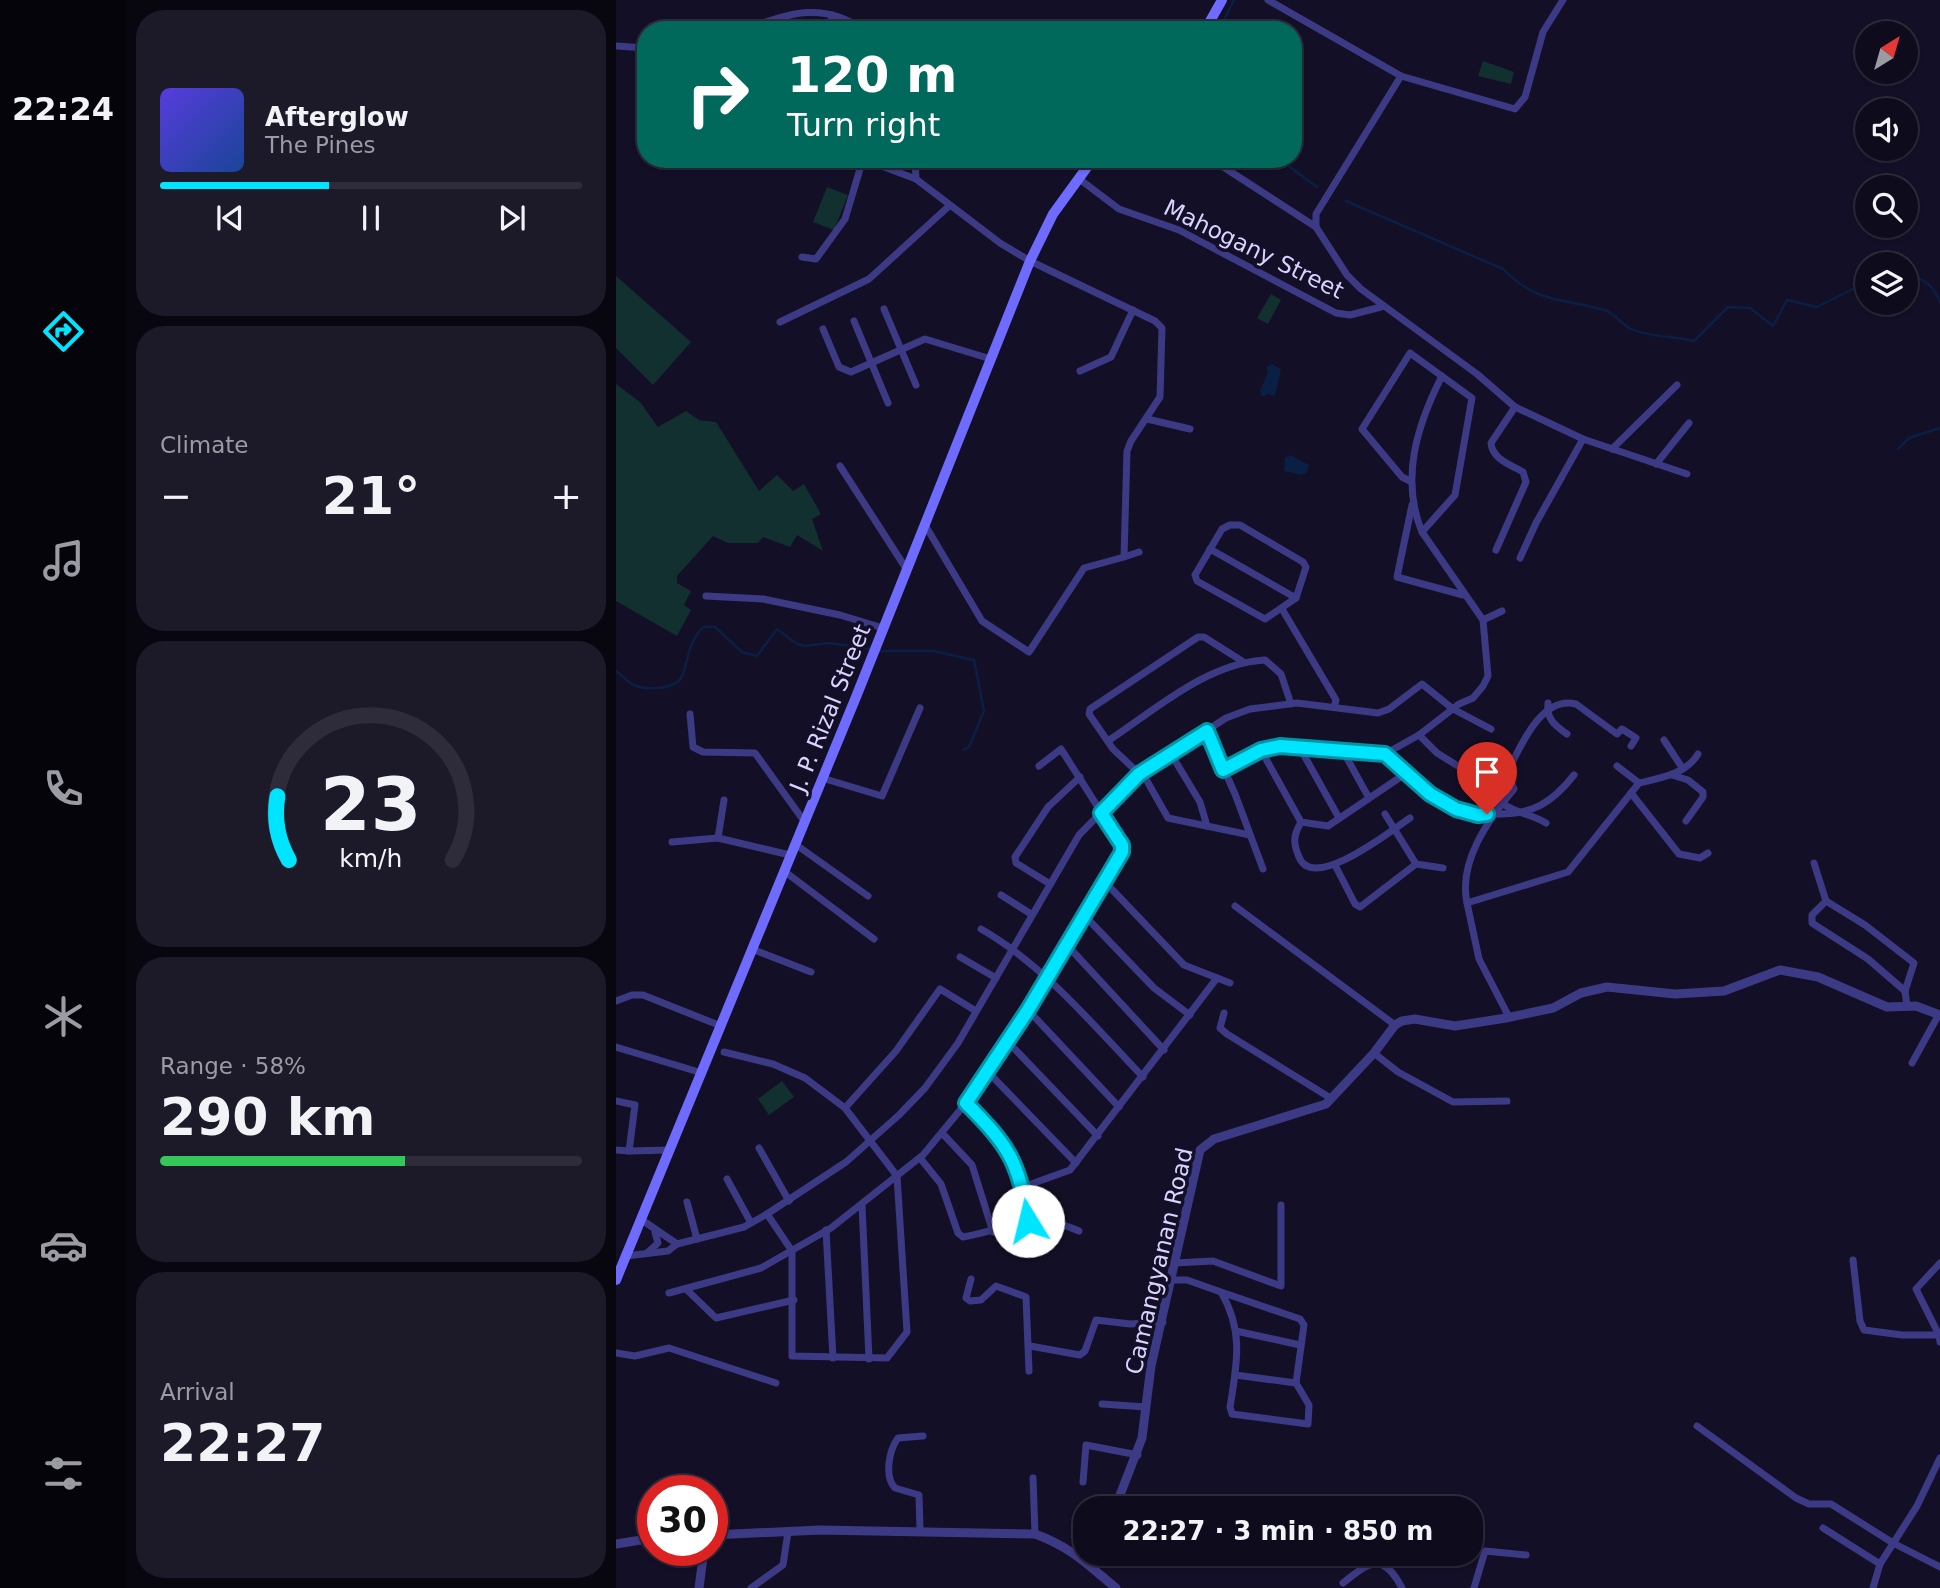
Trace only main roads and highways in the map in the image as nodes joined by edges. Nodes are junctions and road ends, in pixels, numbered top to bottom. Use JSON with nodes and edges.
{"nodes":[{"id":1,"x":1222,"y":0,"type":"edge"},
{"id":2,"x":1210,"y":21,"type":"edge"},
{"id":3,"x":1086,"y":168,"type":"edge"},
{"id":4,"x":616,"y":1280,"type":"edge"}],
"edges":[{"from":1,"to":2,"type":"main road"},
{"from":3,"to":4,"type":"main road","name":"J. P. Rizal Street"}]}
